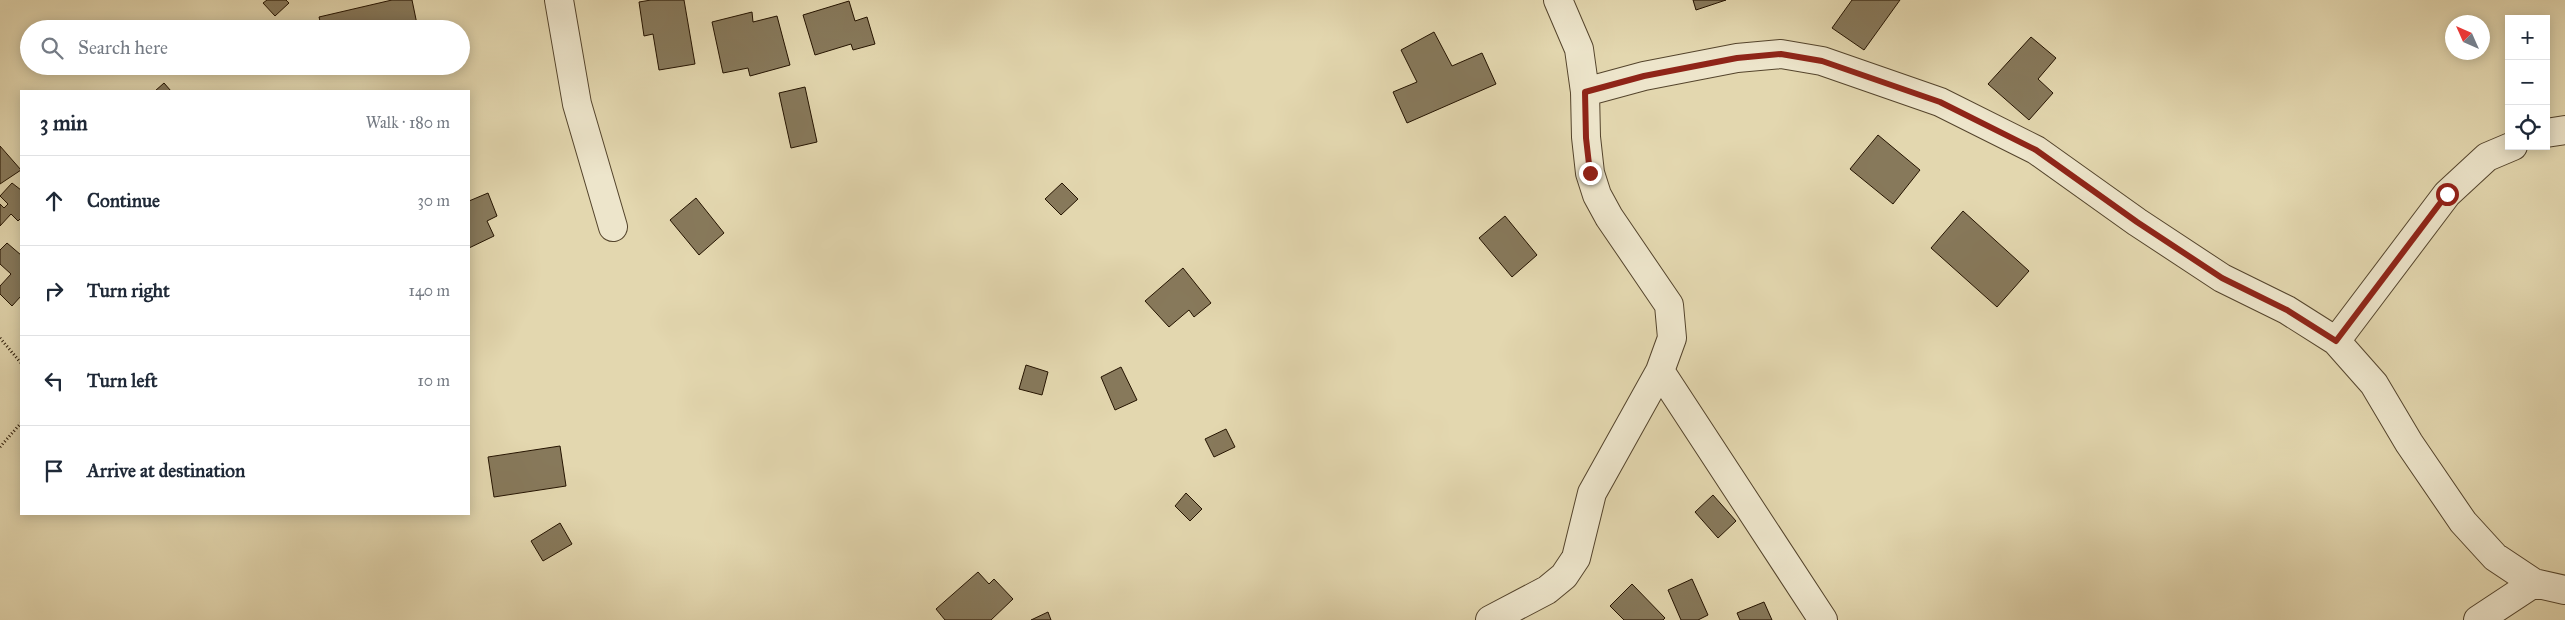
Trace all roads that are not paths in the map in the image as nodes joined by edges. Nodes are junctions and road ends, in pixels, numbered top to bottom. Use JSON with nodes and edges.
{"nodes":[{"id":1,"x":559,"y":0,"type":"edge"},
{"id":2,"x":1558,"y":0,"type":"edge"},
{"id":3,"x":1585,"y":92,"type":"junction"},
{"id":4,"x":2565,"y":130,"type":"edge"},
{"id":5,"x":2550,"y":132,"type":"edge"},
{"id":6,"x":2505,"y":149,"type":"edge"},
{"id":7,"x":613,"y":227,"type":"dead end"},
{"id":8,"x":2336,"y":341,"type":"junction"},
{"id":9,"x":1660,"y":371,"type":"junction"},
{"id":10,"x":2534,"y":583,"type":"junction"},
{"id":11,"x":2565,"y":590,"type":"edge"},
{"id":12,"x":1490,"y":620,"type":"edge"},
{"id":13,"x":1823,"y":620,"type":"edge"},
{"id":14,"x":2478,"y":620,"type":"edge"}],
"edges":[{"from":1,"to":7,"type":"street"},
{"from":2,"to":3,"type":"street"},
{"from":3,"to":8,"type":"street"},
{"from":3,"to":9,"type":"street"},
{"from":4,"to":5,"type":"street"},
{"from":6,"to":8,"type":"street"},
{"from":8,"to":10,"type":"street"},
{"from":9,"to":12,"type":"street"},
{"from":9,"to":13,"type":"street"},
{"from":10,"to":11,"type":"street"},
{"from":10,"to":14,"type":"street"}]}
